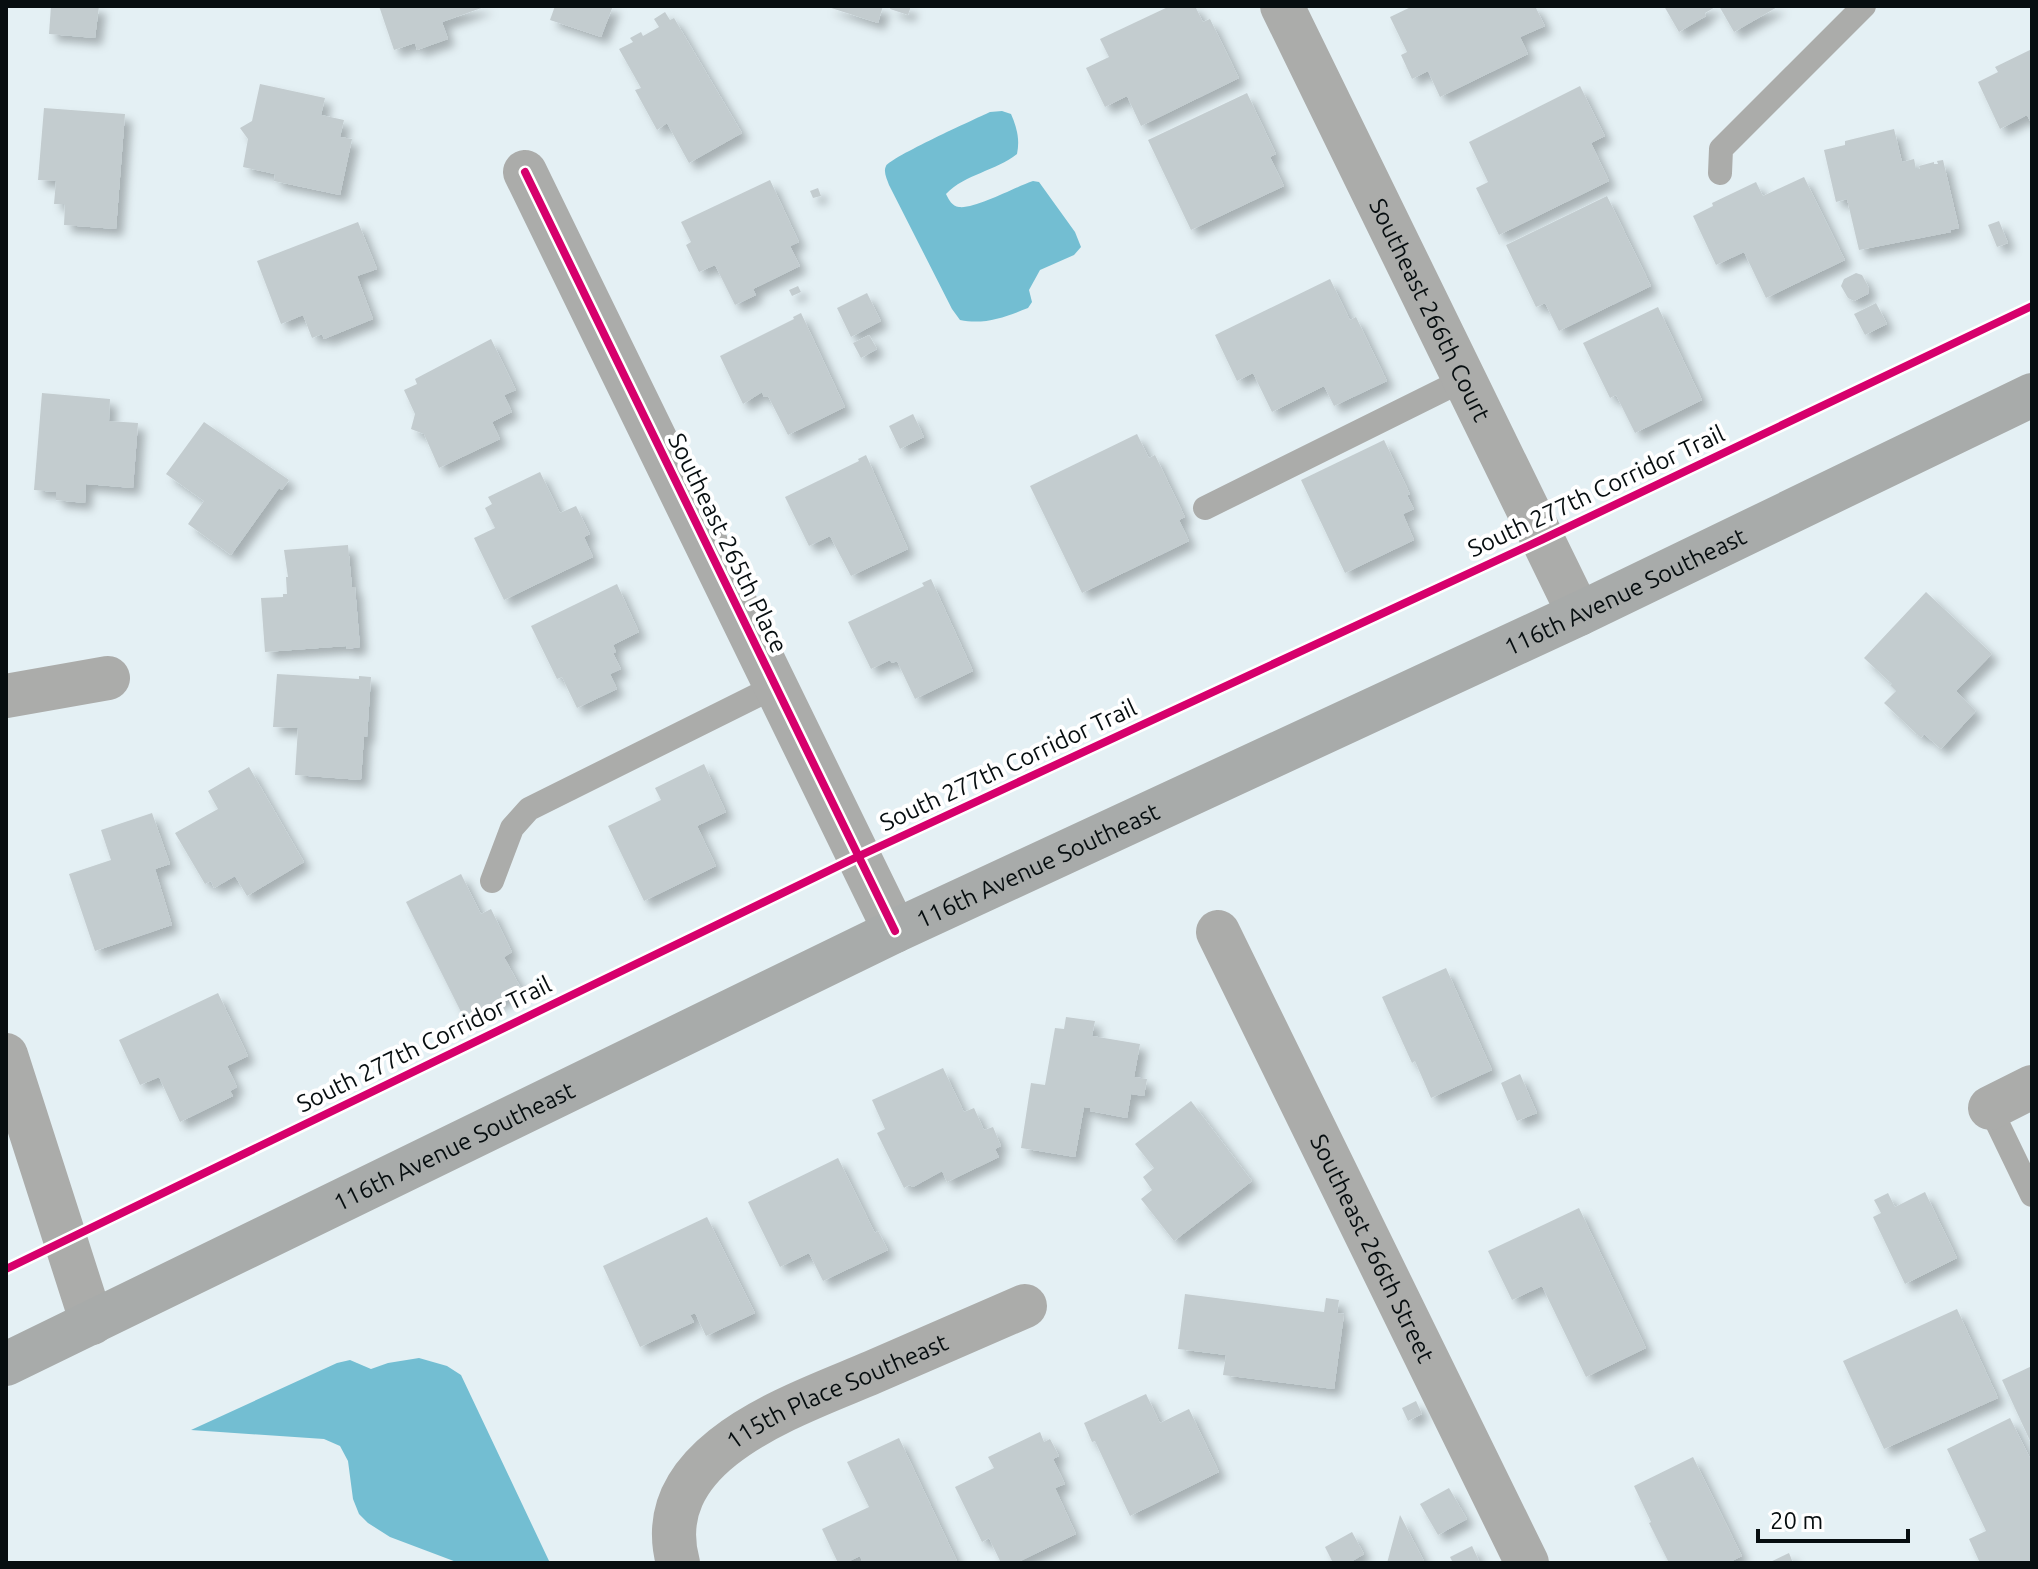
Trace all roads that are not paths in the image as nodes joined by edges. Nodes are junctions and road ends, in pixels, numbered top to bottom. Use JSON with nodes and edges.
{"nodes":[{"id":1,"x":1282,"y":6,"type":"edge"},
{"id":2,"x":1864,"y":6,"type":"edge"},
{"id":3,"x":525,"y":172,"type":"dead end"},
{"id":4,"x":1720,"y":173,"type":"dead end"},
{"id":5,"x":1465,"y":379,"type":"junction"},
{"id":6,"x":2032,"y":395,"type":"edge"},
{"id":7,"x":1205,"y":508,"type":"dead end"},
{"id":8,"x":1579,"y":614,"type":"junction"},
{"id":9,"x":108,"y":678,"type":"dead end"},
{"id":10,"x":776,"y":686,"type":"junction"},
{"id":11,"x":6,"y":696,"type":"edge"},
{"id":12,"x":492,"y":881,"type":"dead end"},
{"id":13,"x":895,"y":931,"type":"junction"},
{"id":14,"x":1218,"y":932,"type":"dead end"},
{"id":15,"x":6,"y":1055,"type":"edge"},
{"id":16,"x":2032,"y":1087,"type":"edge"},
{"id":17,"x":1990,"y":1108,"type":"joint"},
{"id":18,"x":2032,"y":1195,"type":"edge"},
{"id":19,"x":1025,"y":1306,"type":"dead end"},
{"id":20,"x":92,"y":1323,"type":"junction"},
{"id":21,"x":6,"y":1364,"type":"edge"},
{"id":22,"x":678,"y":1563,"type":"edge"},
{"id":23,"x":1527,"y":1563,"type":"edge"}],
"edges":[{"from":1,"to":5,"type":"street","name":"Southeast 266th Court"},
{"from":2,"to":4,"type":"lane"},
{"from":3,"to":10,"type":"street","name":"Southeast 265th Place"},
{"from":5,"to":7,"type":"lane"},
{"from":5,"to":8,"type":"street","name":"Southeast 266th Court"},
{"from":6,"to":8,"type":"main road","name":"116th Avenue Southeast"},
{"from":8,"to":13,"type":"main road","name":"116th Avenue Southeast"},
{"from":9,"to":11,"type":"street"},
{"from":10,"to":12,"type":"lane"},
{"from":10,"to":13,"type":"street","name":"Southeast 265th Place"},
{"from":13,"to":20,"type":"main road","name":"116th Avenue Southeast"},
{"from":14,"to":23,"type":"street","name":"Southeast 266th Street"},
{"from":15,"to":20,"type":"street"},
{"from":16,"to":17,"type":"street"},
{"from":17,"to":18,"type":"lane"},
{"from":19,"to":22,"type":"street","name":"115th Place Southeast"},
{"from":20,"to":21,"type":"main road","name":"116th Avenue Southeast"}]}
